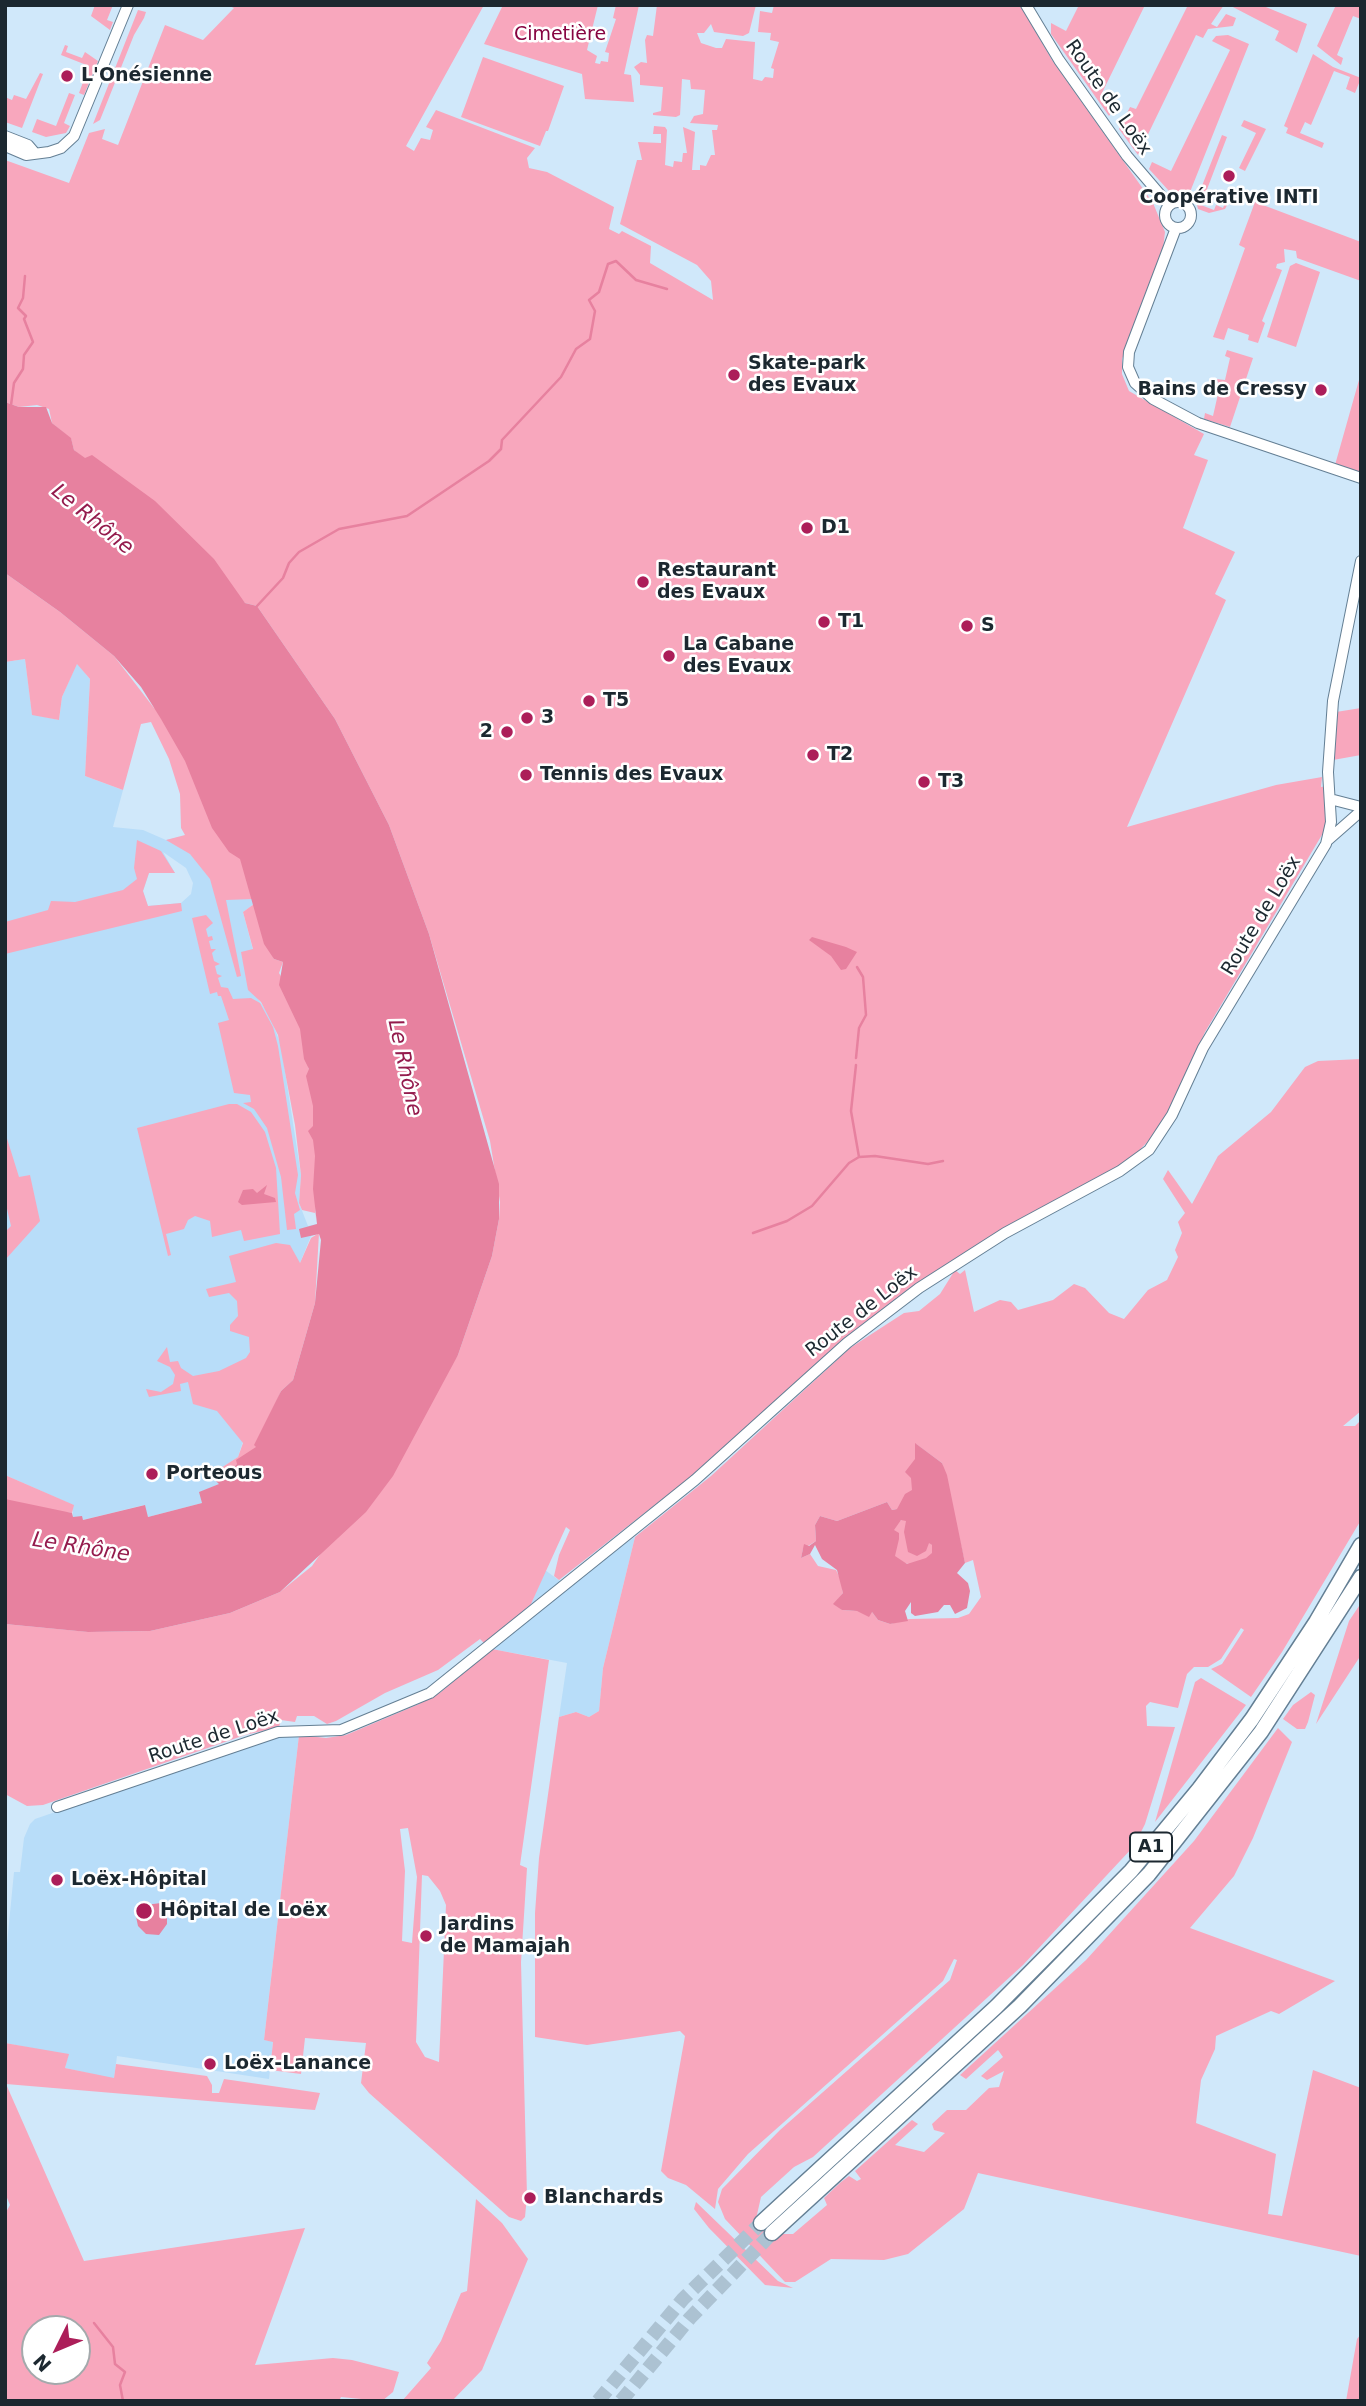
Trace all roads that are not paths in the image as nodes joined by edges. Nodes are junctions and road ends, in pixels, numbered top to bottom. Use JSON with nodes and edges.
{"nodes":[{"id":1,"x":128,"y":5,"type":"edge"},
{"id":2,"x":1026,"y":5,"type":"edge"},
{"id":3,"x":5,"y":136,"type":"edge"},
{"id":4,"x":5,"y":146,"type":"edge"},
{"id":5,"x":34,"y":152,"type":"junction"},
{"id":6,"x":1169,"y":205,"type":"junction"},
{"id":7,"x":1176,"y":228,"type":"junction"},
{"id":8,"x":1361,"y":478,"type":"edge"},
{"id":9,"x":1361,"y":561,"type":"edge"},
{"id":10,"x":1330,"y":799,"type":"junction"},
{"id":11,"x":1361,"y":809,"type":"edge"},
{"id":12,"x":1326,"y":844,"type":"junction"},
{"id":13,"x":1361,"y":1545,"type":"edge"},
{"id":14,"x":1361,"y":1577,"type":"edge"},
{"id":15,"x":58,"y":1807,"type":"dead end"},
{"id":16,"x":761,"y":2223,"type":"tunnel mouth"},
{"id":17,"x":772,"y":2233,"type":"tunnel mouth"}],
"edges":[{"from":1,"to":5,"type":"street"},
{"from":2,"to":6,"type":"street","name":"Route de Loëx"},
{"from":3,"to":5,"type":"street"},
{"from":4,"to":5,"type":"street"},
{"from":6,"to":7,"type":"street"},
{"from":6,"to":7,"type":"street"},
{"from":7,"to":8,"type":"street"},
{"from":9,"to":10,"type":"street","name":"Route de Loëx"},
{"from":10,"to":11,"type":"street"},
{"from":10,"to":12,"type":"street","name":"Route de Loëx"},
{"from":11,"to":12,"type":"street"},
{"from":12,"to":15,"type":"street","name":"Route de Loëx"},
{"from":13,"to":16,"type":"highway","number":"A1"},
{"from":14,"to":17,"type":"highway","number":"A1"}]}
